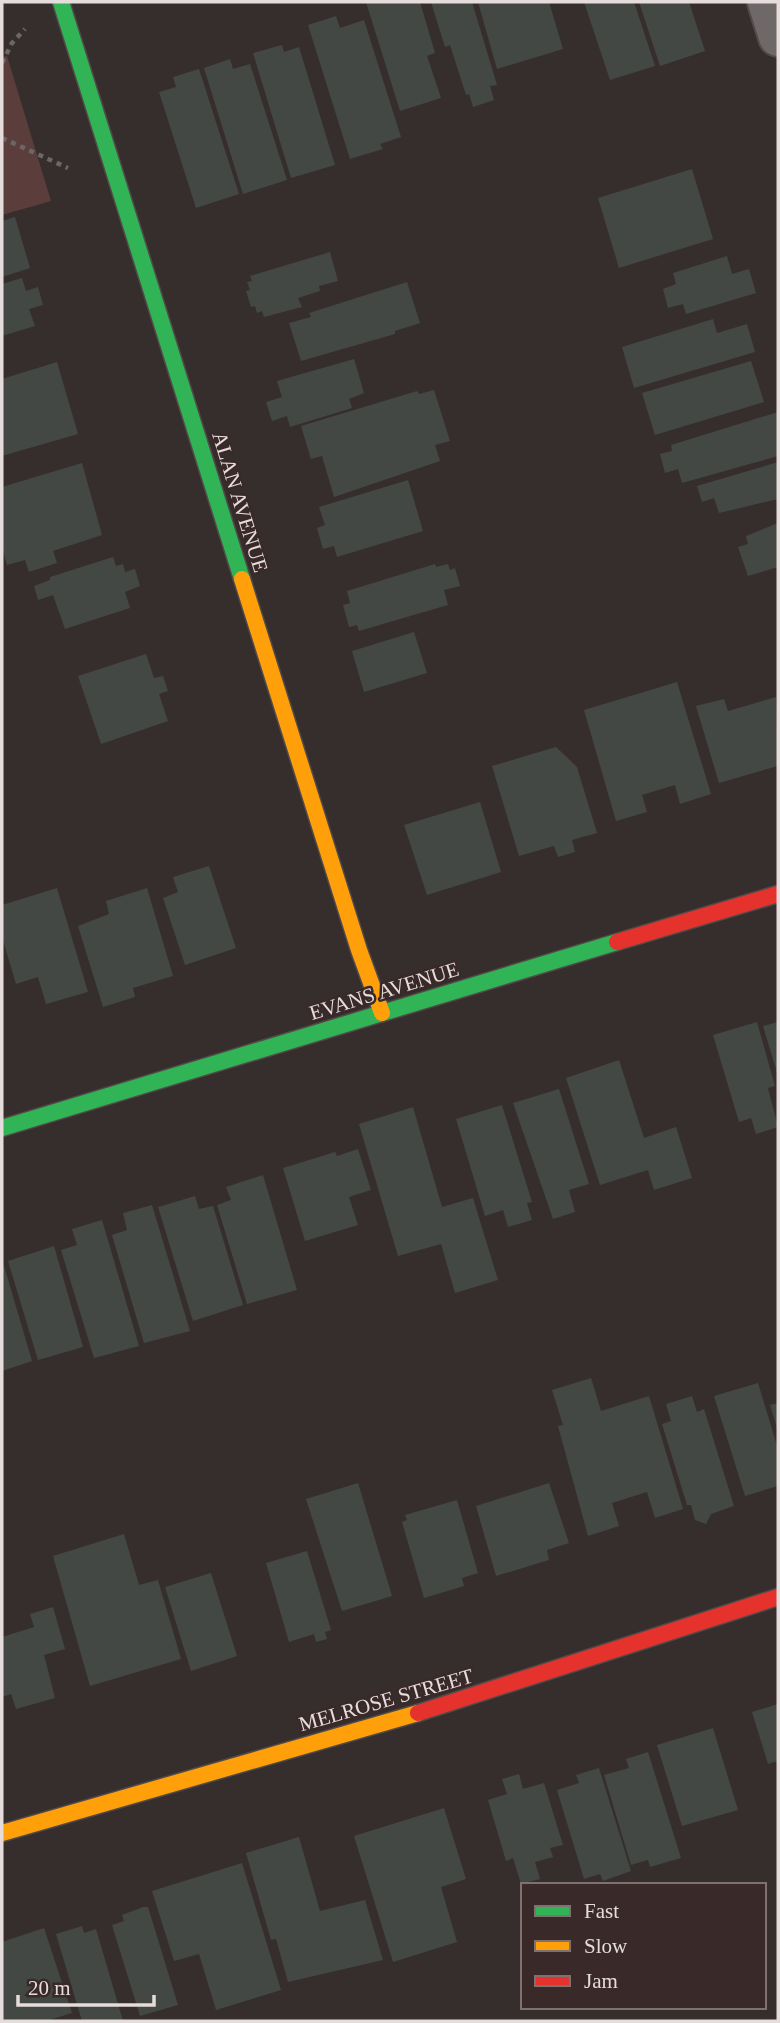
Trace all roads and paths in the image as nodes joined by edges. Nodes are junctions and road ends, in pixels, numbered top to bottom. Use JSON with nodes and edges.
{"nodes":[{"id":1,"x":61,"y":2,"type":"edge"},
{"id":2,"x":767,"y":2,"type":"edge"},
{"id":3,"x":778,"y":37,"type":"edge"},
{"id":4,"x":2,"y":138,"type":"edge"},
{"id":5,"x":113,"y":166,"type":"junction"},
{"id":6,"x":778,"y":894,"type":"edge"},
{"id":7,"x":382,"y":1013,"type":"junction"},
{"id":8,"x":2,"y":1128,"type":"edge"},
{"id":9,"x":778,"y":1597,"type":"edge"},
{"id":10,"x":2,"y":1833,"type":"edge"}],
"edges":[{"from":1,"to":5,"type":"street","name":"ALAN AVENUE"},
{"from":2,"to":3,"type":"street"},
{"from":4,"to":5,"type":"path"},
{"from":5,"to":7,"type":"street","name":"ALAN AVENUE"},
{"from":6,"to":7,"type":"street","name":"EVANS AVENUE"},
{"from":7,"to":8,"type":"street","name":"EVANS AVENUE"},
{"from":9,"to":10,"type":"street","name":"MELROSE STREET"}]}
